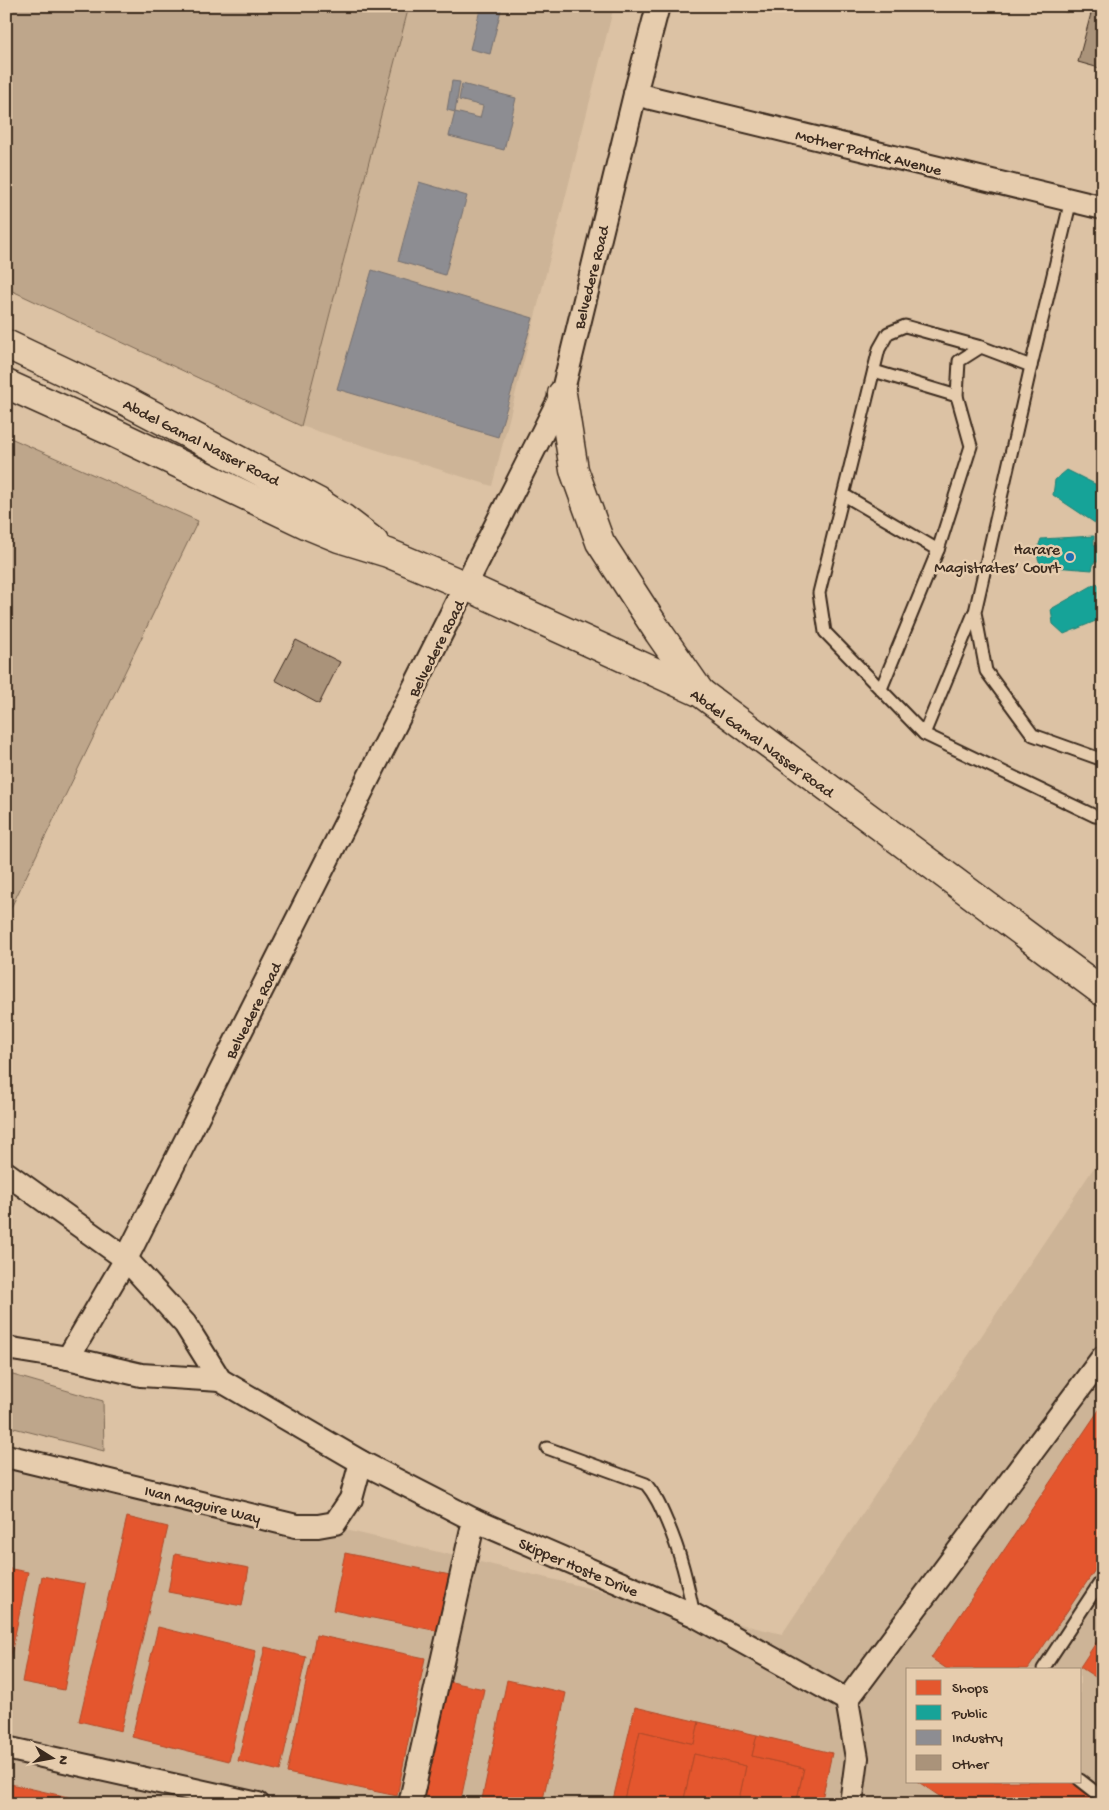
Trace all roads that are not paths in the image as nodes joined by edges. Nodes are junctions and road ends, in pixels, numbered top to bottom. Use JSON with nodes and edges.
{"nodes":[{"id":1,"x":658,"y":6,"type":"edge"},
{"id":2,"x":635,"y":94,"type":"junction"},
{"id":3,"x":1071,"y":200,"type":"junction"},
{"id":4,"x":1103,"y":208,"type":"edge"},
{"id":5,"x":6,"y":344,"type":"edge"},
{"id":6,"x":981,"y":347,"type":"junction"},
{"id":7,"x":1031,"y":366,"type":"junction"},
{"id":8,"x":874,"y":371,"type":"junction"},
{"id":9,"x":6,"y":384,"type":"edge"},
{"id":10,"x":562,"y":394,"type":"junction"},
{"id":11,"x":957,"y":396,"type":"junction"},
{"id":12,"x":844,"y":495,"type":"junction"},
{"id":13,"x":938,"y":550,"type":"junction"},
{"id":14,"x":388,"y":553,"type":"junction"},
{"id":15,"x":466,"y":586,"type":"junction"},
{"id":16,"x":975,"y":612,"type":"junction"},
{"id":17,"x":881,"y":689,"type":"junction"},
{"id":18,"x":700,"y":693,"type":"junction"},
{"id":19,"x":924,"y":734,"type":"junction"},
{"id":20,"x":1103,"y":760,"type":"edge"},
{"id":21,"x":1103,"y":817,"type":"edge"},
{"id":22,"x":1103,"y":992,"type":"edge"},
{"id":23,"x":6,"y":1173,"type":"edge"},
{"id":24,"x":126,"y":1259,"type":"junction"},
{"id":25,"x":6,"y":1348,"type":"edge"},
{"id":26,"x":1103,"y":1357,"type":"edge"},
{"id":27,"x":68,"y":1358,"type":"junction"},
{"id":28,"x":220,"y":1380,"type":"junction"},
{"id":29,"x":547,"y":1448,"type":"dead end"},
{"id":30,"x":6,"y":1456,"type":"edge"},
{"id":31,"x":361,"y":1462,"type":"junction"},
{"id":32,"x":474,"y":1520,"type":"junction"},
{"id":33,"x":1103,"y":1578,"type":"edge"},
{"id":34,"x":694,"y":1615,"type":"junction"},
{"id":35,"x":1044,"y":1668,"type":"edge"},
{"id":36,"x":847,"y":1700,"type":"junction"},
{"id":37,"x":6,"y":1748,"type":"edge"},
{"id":38,"x":1082,"y":1782,"type":"edge"},
{"id":39,"x":1103,"y":1798,"type":"edge"},
{"id":40,"x":258,"y":1804,"type":"edge"},
{"id":41,"x":410,"y":1804,"type":"edge"},
{"id":42,"x":852,"y":1804,"type":"edge"}],
"edges":[{"from":1,"to":2,"type":"street","name":"Belvedere Road"},
{"from":2,"to":3,"type":"street","name":"Mother Patrick Avenue"},
{"from":2,"to":10,"type":"street","name":"Belvedere Road"},
{"from":3,"to":4,"type":"street","name":"Mother Patrick Avenue"},
{"from":3,"to":7,"type":"lane"},
{"from":5,"to":14,"type":"highway","name":"Abdel Gamal Nasser Road"},
{"from":6,"to":7,"type":"lane"},
{"from":6,"to":8,"type":"lane"},
{"from":6,"to":11,"type":"lane"},
{"from":7,"to":16,"type":"lane"},
{"from":8,"to":11,"type":"lane"},
{"from":8,"to":12,"type":"lane"},
{"from":9,"to":14,"type":"highway","name":"Abdel Gamal Nasser Road"},
{"from":10,"to":15,"type":"street","name":"Belvedere Road"},
{"from":10,"to":18,"type":"highway"},
{"from":11,"to":13,"type":"lane"},
{"from":12,"to":13,"type":"lane"},
{"from":12,"to":17,"type":"lane"},
{"from":13,"to":17,"type":"lane"},
{"from":14,"to":15,"type":"highway","name":"Abdel Gamal Nasser Road"},
{"from":15,"to":18,"type":"highway","name":"Abdel Gamal Nasser Road"},
{"from":15,"to":24,"type":"street","name":"Belvedere Road"},
{"from":16,"to":19,"type":"lane"},
{"from":16,"to":20,"type":"lane"},
{"from":17,"to":19,"type":"lane"},
{"from":18,"to":22,"type":"highway","name":"Abdel Gamal Nasser Road"},
{"from":19,"to":21,"type":"lane"},
{"from":23,"to":24,"type":"street","name":"Skipper Hoste Drive"},
{"from":24,"to":27,"type":"street"},
{"from":24,"to":28,"type":"street","name":"Skipper Hoste Drive"},
{"from":25,"to":27,"type":"street","name":"Skipper Hoste Drive"},
{"from":26,"to":36,"type":"street"},
{"from":27,"to":28,"type":"street","name":"Skipper Hoste Drive"},
{"from":28,"to":31,"type":"street","name":"Skipper Hoste Drive"},
{"from":29,"to":34,"type":"lane"},
{"from":30,"to":31,"type":"street","name":"Ivan Maguire Way"},
{"from":31,"to":32,"type":"street","name":"Skipper Hoste Drive"},
{"from":32,"to":34,"type":"street","name":"Skipper Hoste Drive"},
{"from":32,"to":41,"type":"street"},
{"from":33,"to":35,"type":"lane"},
{"from":34,"to":36,"type":"street","name":"Skipper Hoste Drive"},
{"from":36,"to":42,"type":"street"},
{"from":37,"to":40,"type":"street"},
{"from":38,"to":39,"type":"lane"}]}
